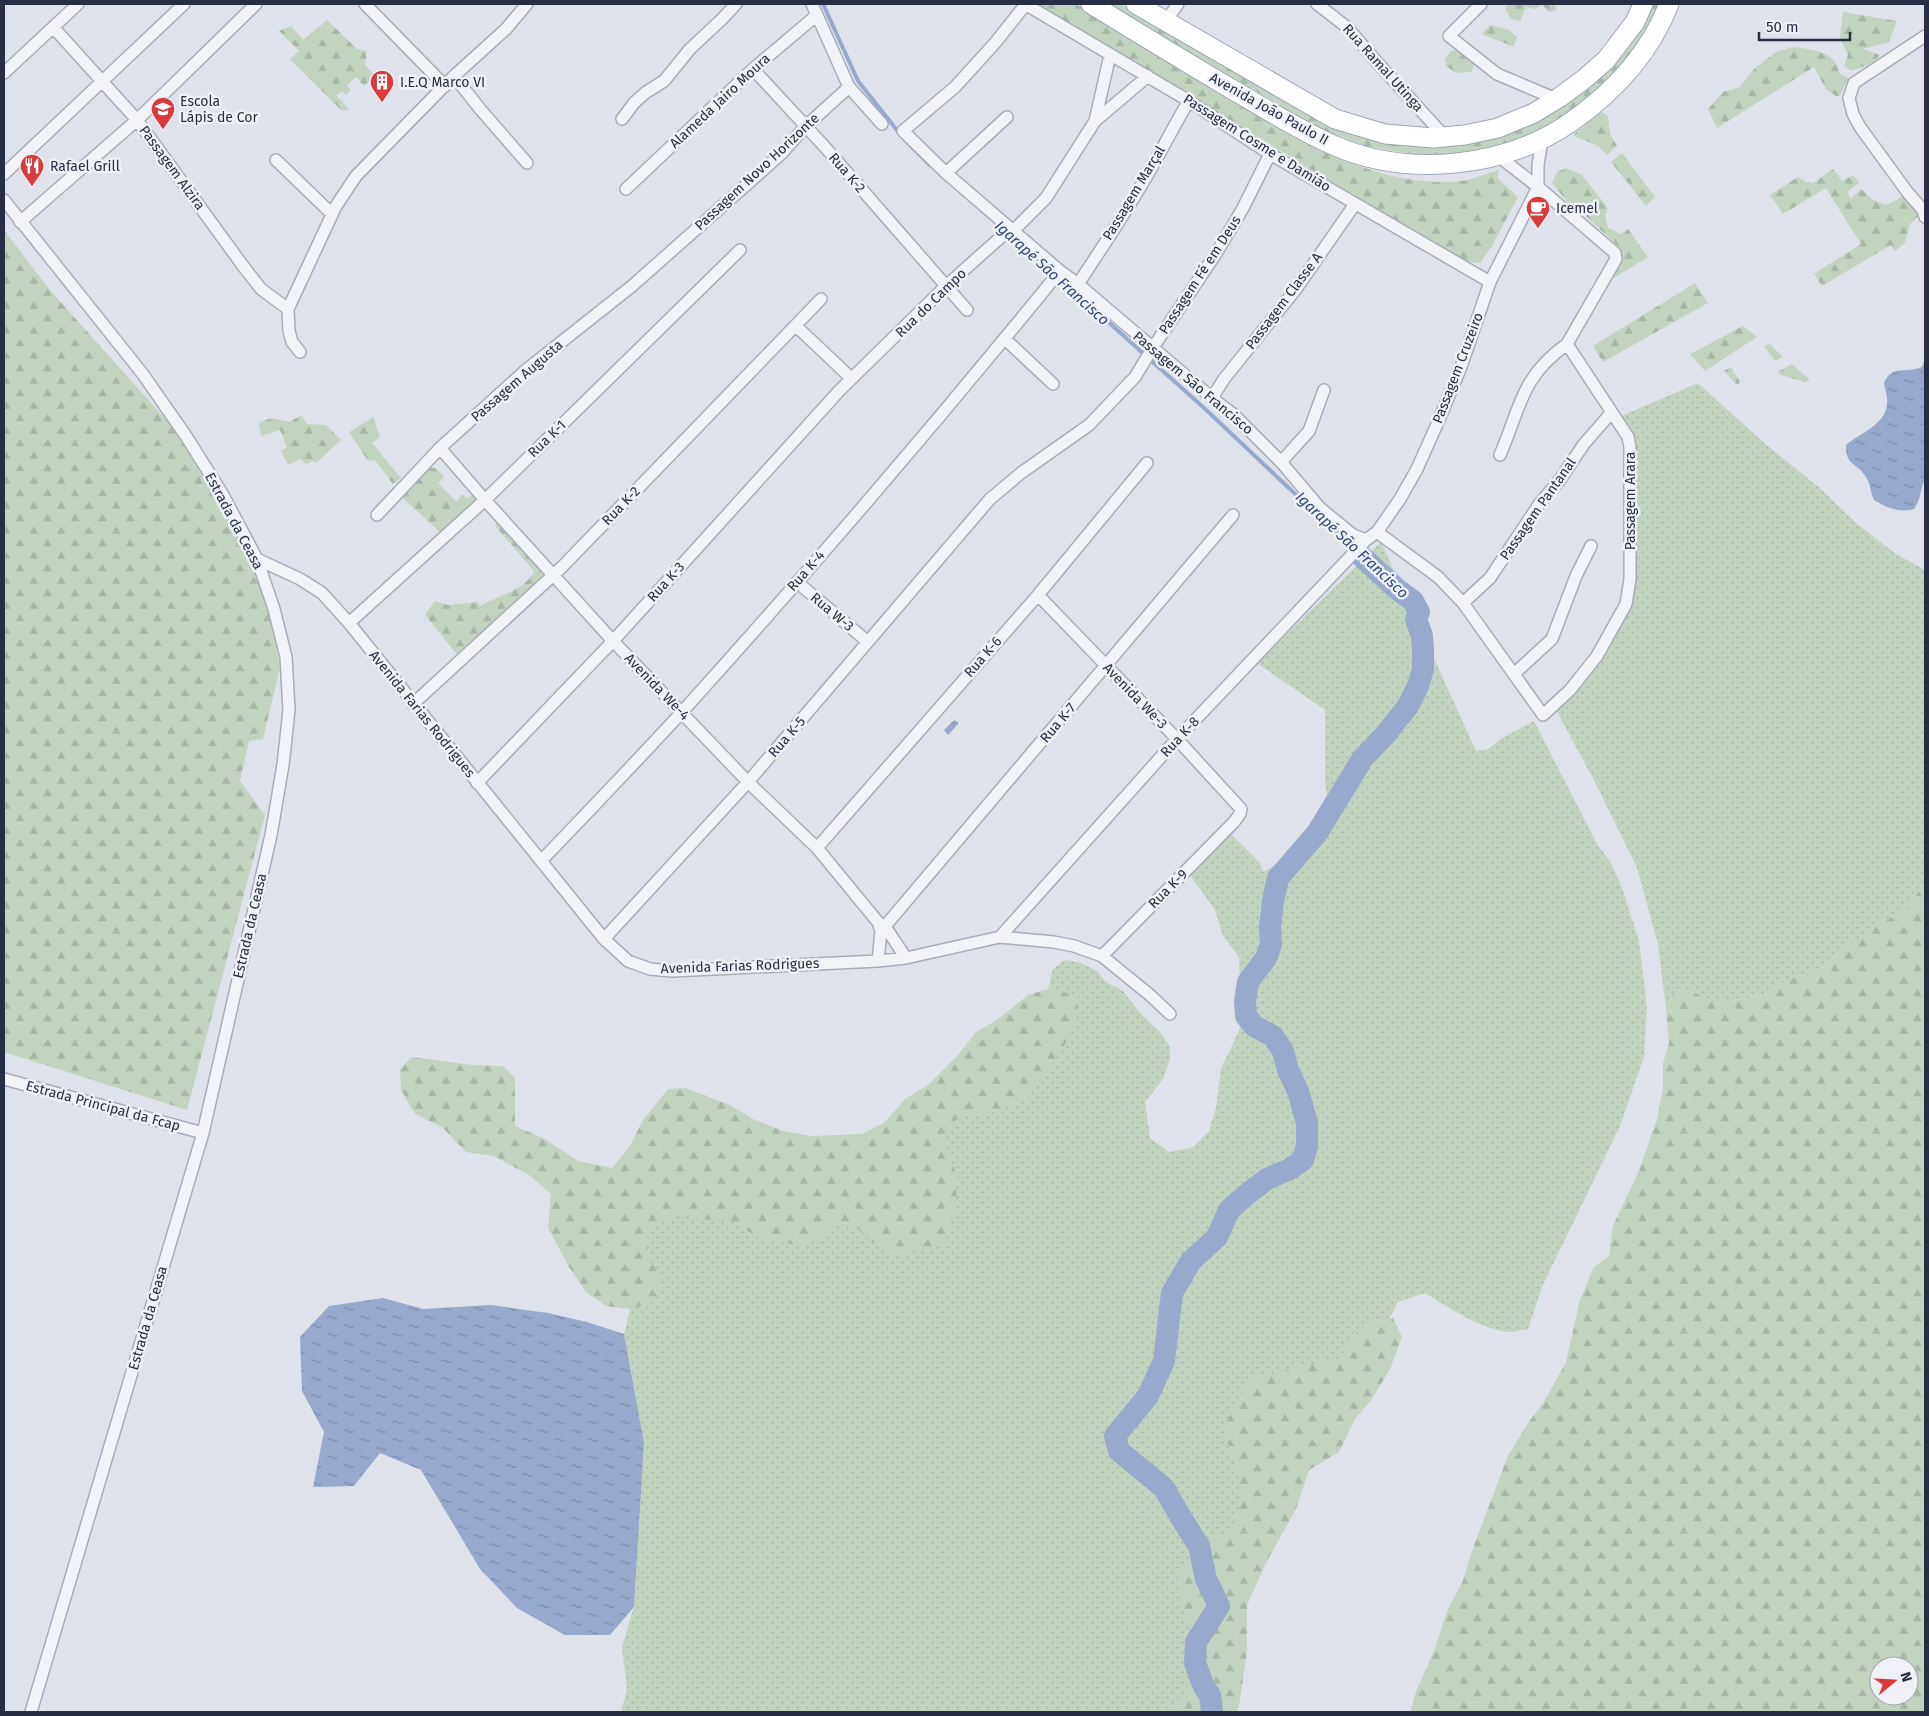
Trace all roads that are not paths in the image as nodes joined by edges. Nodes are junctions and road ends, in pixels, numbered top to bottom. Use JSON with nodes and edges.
{"nodes":[{"id":1,"x":78,"y":4,"type":"edge"},
{"id":2,"x":184,"y":4,"type":"edge"},
{"id":3,"x":256,"y":4,"type":"edge"},
{"id":4,"x":365,"y":4,"type":"edge"},
{"id":5,"x":527,"y":4,"type":"edge"},
{"id":6,"x":736,"y":4,"type":"edge"},
{"id":7,"x":1025,"y":4,"type":"edge"},
{"id":8,"x":1090,"y":4,"type":"edge"},
{"id":9,"x":1136,"y":4,"type":"edge"},
{"id":10,"x":1178,"y":4,"type":"edge"},
{"id":11,"x":1317,"y":4,"type":"edge"},
{"id":12,"x":1481,"y":4,"type":"edge"},
{"id":13,"x":1643,"y":4,"type":"edge"},
{"id":14,"x":1669,"y":4,"type":"edge"},
{"id":15,"x":815,"y":9,"type":"edge"},
{"id":16,"x":1165,"y":22,"type":"junction"},
{"id":17,"x":53,"y":27,"type":"junction"},
{"id":18,"x":1925,"y":36,"type":"edge"},
{"id":19,"x":1110,"y":55,"type":"junction"},
{"id":20,"x":752,"y":69,"type":"junction"},
{"id":21,"x":4,"y":72,"type":"edge"},
{"id":22,"x":454,"y":76,"type":"junction"},
{"id":23,"x":1148,"y":76,"type":"junction"},
{"id":24,"x":102,"y":82,"type":"junction"},
{"id":25,"x":445,"y":86,"type":"junction"},
{"id":26,"x":849,"y":87,"type":"junction"},
{"id":27,"x":1556,"y":99,"type":"junction"},
{"id":28,"x":1189,"y":101,"type":"junction"},
{"id":29,"x":1007,"y":117,"type":"dead end"},
{"id":30,"x":622,"y":119,"type":"dead end"},
{"id":31,"x":137,"y":120,"type":"junction"},
{"id":32,"x":1095,"y":121,"type":"junction"},
{"id":33,"x":882,"y":124,"type":"dead end"},
{"id":34,"x":805,"y":127,"type":"junction"},
{"id":35,"x":1445,"y":137,"type":"junction"},
{"id":36,"x":1542,"y":140,"type":"junction"},
{"id":37,"x":1270,"y":154,"type":"junction"},
{"id":38,"x":1497,"y":155,"type":"junction"},
{"id":39,"x":276,"y":160,"type":"dead end"},
{"id":40,"x":527,"y":163,"type":"dead end"},
{"id":41,"x":946,"y":173,"type":"junction"},
{"id":42,"x":4,"y":174,"type":"edge"},
{"id":43,"x":1538,"y":187,"type":"junction"},
{"id":44,"x":626,"y":189,"type":"dead end"},
{"id":45,"x":4,"y":200,"type":"edge"},
{"id":46,"x":1355,"y":204,"type":"junction"},
{"id":47,"x":332,"y":214,"type":"junction"},
{"id":48,"x":1925,"y":217,"type":"edge"},
{"id":49,"x":20,"y":222,"type":"junction"},
{"id":50,"x":1009,"y":231,"type":"junction"},
{"id":51,"x":740,"y":250,"type":"dead end"},
{"id":52,"x":665,"y":257,"type":"joint"},
{"id":53,"x":1057,"y":274,"type":"junction"},
{"id":54,"x":1490,"y":282,"type":"junction"},
{"id":55,"x":1078,"y":284,"type":"junction"},
{"id":56,"x":946,"y":286,"type":"junction"},
{"id":57,"x":821,"y":299,"type":"dead end"},
{"id":58,"x":288,"y":309,"type":"junction"},
{"id":59,"x":967,"y":310,"type":"dead end"},
{"id":60,"x":796,"y":326,"type":"junction"},
{"id":61,"x":1005,"y":339,"type":"junction"},
{"id":62,"x":1567,"y":344,"type":"junction"},
{"id":63,"x":300,"y":352,"type":"dead end"},
{"id":64,"x":1149,"y":354,"type":"junction"},
{"id":65,"x":852,"y":378,"type":"junction"},
{"id":66,"x":1053,"y":384,"type":"dead end"},
{"id":67,"x":1324,"y":390,"type":"dead end"},
{"id":68,"x":1212,"y":398,"type":"junction"},
{"id":69,"x":1611,"y":412,"type":"junction"},
{"id":70,"x":440,"y":448,"type":"junction"},
{"id":71,"x":1500,"y":455,"type":"dead end"},
{"id":72,"x":1280,"y":462,"type":"junction"},
{"id":73,"x":1147,"y":463,"type":"dead end"},
{"id":74,"x":485,"y":500,"type":"junction"},
{"id":75,"x":1234,"y":514,"type":"dead end"},
{"id":76,"x":377,"y":515,"type":"dead end"},
{"id":77,"x":964,"y":529,"type":"joint"},
{"id":78,"x":1377,"y":532,"type":"junction"},
{"id":79,"x":1591,"y":546,"type":"dead end"},
{"id":80,"x":1359,"y":547,"type":"junction"},
{"id":81,"x":257,"y":559,"type":"junction"},
{"id":82,"x":553,"y":575,"type":"junction"},
{"id":83,"x":797,"y":582,"type":"junction"},
{"id":84,"x":1038,"y":595,"type":"junction"},
{"id":85,"x":1463,"y":603,"type":"junction"},
{"id":86,"x":349,"y":623,"type":"junction"},
{"id":87,"x":613,"y":641,"type":"junction"},
{"id":88,"x":868,"y":642,"type":"junction"},
{"id":89,"x":1106,"y":666,"type":"junction"},
{"id":90,"x":1515,"y":673,"type":"junction"},
{"id":91,"x":413,"y":704,"type":"junction"},
{"id":92,"x":681,"y":712,"type":"junction"},
{"id":93,"x":1178,"y":739,"type":"junction"},
{"id":94,"x":748,"y":782,"type":"junction"},
{"id":95,"x":478,"y":783,"type":"junction"},
{"id":96,"x":1234,"y":822,"type":"joint"},
{"id":97,"x":817,"y":848,"type":"junction"},
{"id":98,"x":541,"y":862,"type":"junction"},
{"id":99,"x":881,"y":927,"type":"junction"},
{"id":100,"x":1000,"y":937,"type":"junction"},
{"id":101,"x":604,"y":939,"type":"junction"},
{"id":102,"x":1102,"y":956,"type":"junction"},
{"id":103,"x":906,"y":958,"type":"junction"},
{"id":104,"x":878,"y":961,"type":"junction"},
{"id":105,"x":1170,"y":1014,"type":"dead end"},
{"id":106,"x":4,"y":1079,"type":"edge"},
{"id":107,"x":203,"y":1133,"type":"junction"},
{"id":108,"x":31,"y":1712,"type":"edge"}],
"edges":[{"from":1,"to":17,"type":"street"},
{"from":2,"to":24,"type":"street"},
{"from":3,"to":31,"type":"street"},
{"from":4,"to":25,"type":"street"},
{"from":5,"to":22,"type":"street"},
{"from":6,"to":30,"type":"street"},
{"from":7,"to":19,"type":"street","name":"Passagem Cosme e Damião"},
{"from":7,"to":41,"type":"street","name":"Passagem São Francisco"},
{"from":8,"to":38,"type":"main road","name":"Avenida João Paulo II"},
{"from":9,"to":16,"type":"main road","name":"Avenida João Paulo II"},
{"from":10,"to":16,"type":"street"},
{"from":11,"to":35,"type":"street","name":"Rua Ramal Utinga"},
{"from":12,"to":27,"type":"street"},
{"from":13,"to":27,"type":"main road","name":"Avenida João Paulo II"},
{"from":14,"to":36,"type":"main road","name":"Avenida João Paulo II"},
{"from":15,"to":20,"type":"street","name":"Alameda Jairo Moura"},
{"from":15,"to":26,"type":"street"},
{"from":16,"to":35,"type":"main road","name":"Avenida João Paulo II"},
{"from":17,"to":21,"type":"street"},
{"from":17,"to":24,"type":"street","name":"Passagem Alzira"},
{"from":18,"to":48,"type":"street"},
{"from":19,"to":23,"type":"street","name":"Passagem Cosme e Damião"},
{"from":19,"to":32,"type":"street","name":"Rua do Campo"},
{"from":20,"to":34,"type":"street"},
{"from":20,"to":44,"type":"street","name":"Alameda Jairo Moura"},
{"from":22,"to":25,"type":"street"},
{"from":22,"to":40,"type":"street"},
{"from":23,"to":28,"type":"street","name":"Passagem Cosme e Damião"},
{"from":23,"to":32,"type":"street","name":"Rua do Campo"},
{"from":24,"to":31,"type":"street","name":"Passagem Alzira"},
{"from":24,"to":42,"type":"street"},
{"from":25,"to":47,"type":"street"},
{"from":26,"to":33,"type":"street"},
{"from":26,"to":34,"type":"street","name":"Passagem Novo Horizonte"},
{"from":27,"to":35,"type":"main road","name":"Avenida João Paulo II"},
{"from":28,"to":37,"type":"street","name":"Passagem Cosme e Damião"},
{"from":28,"to":55,"type":"street","name":"Passagem Marçal"},
{"from":29,"to":41,"type":"street"},
{"from":31,"to":49,"type":"street"},
{"from":31,"to":58,"type":"street","name":"Passagem Alzira"},
{"from":32,"to":50,"type":"street","name":"Rua do Campo"},
{"from":34,"to":52,"type":"street","name":"Passagem Novo Horizonte"},
{"from":34,"to":56,"type":"street","name":"Rua K-2"},
{"from":36,"to":38,"type":"main road","name":"Avenida João Paulo II"},
{"from":36,"to":43,"type":"street"},
{"from":37,"to":46,"type":"street","name":"Passagem Cosme e Damião"},
{"from":37,"to":64,"type":"street","name":"Passagem Fé em Deus"},
{"from":38,"to":43,"type":"street"},
{"from":39,"to":47,"type":"street"},
{"from":41,"to":50,"type":"street","name":"Passagem São Francisco"},
{"from":43,"to":54,"type":"street","name":"Passagem Cruzeiro"},
{"from":43,"to":62,"type":"street"},
{"from":45,"to":49,"type":"street","name":"Estrada da Ceasa"},
{"from":46,"to":54,"type":"street","name":"Passagem Cosme e Damião"},
{"from":46,"to":68,"type":"street","name":"Passagem Classe A"},
{"from":47,"to":58,"type":"street"},
{"from":49,"to":81,"type":"street","name":"Estrada da Ceasa"},
{"from":50,"to":53,"type":"street","name":"Passagem São Francisco"},
{"from":50,"to":56,"type":"street","name":"Rua do Campo"},
{"from":51,"to":74,"type":"street","name":"Rua K-1"},
{"from":52,"to":70,"type":"street","name":"Passagem Augusta"},
{"from":53,"to":55,"type":"street","name":"Passagem São Francisco"},
{"from":53,"to":61,"type":"street","name":"Rua K-4"},
{"from":54,"to":78,"type":"street","name":"Passagem Cruzeiro"},
{"from":55,"to":64,"type":"street","name":"Passagem São Francisco"},
{"from":56,"to":59,"type":"street","name":"Rua K-2"},
{"from":56,"to":65,"type":"street","name":"Rua do Campo"},
{"from":57,"to":60,"type":"street","name":"Rua K-2"},
{"from":58,"to":63,"type":"street"},
{"from":60,"to":65,"type":"street"},
{"from":60,"to":82,"type":"street","name":"Rua K-2"},
{"from":61,"to":66,"type":"street"},
{"from":61,"to":83,"type":"street","name":"Rua K-4"},
{"from":62,"to":69,"type":"street","name":"Passagem Arara"},
{"from":62,"to":71,"type":"street"},
{"from":64,"to":68,"type":"street","name":"Passagem São Francisco"},
{"from":64,"to":77,"type":"street","name":"Passagem Fé em Deus"},
{"from":65,"to":87,"type":"street","name":"Rua K-3"},
{"from":67,"to":72,"type":"street"},
{"from":68,"to":72,"type":"street","name":"Passagem São Francisco"},
{"from":69,"to":85,"type":"street","name":"Passagem Pantanal"},
{"from":69,"to":90,"type":"street","name":"Passagem Arara"},
{"from":70,"to":74,"type":"street","name":"Avenida We-4"},
{"from":70,"to":76,"type":"street","name":"Passagem Augusta"},
{"from":72,"to":80,"type":"street","name":"Passagem São Francisco"},
{"from":73,"to":84,"type":"street","name":"Rua K-6"},
{"from":74,"to":82,"type":"street","name":"Avenida We-4"},
{"from":74,"to":86,"type":"street","name":"Rua K-1"},
{"from":75,"to":89,"type":"street","name":"Rua K-7"},
{"from":77,"to":88,"type":"street","name":"Rua K-5"},
{"from":78,"to":80,"type":"street","name":"Passagem Cruzeiro"},
{"from":78,"to":85,"type":"street"},
{"from":79,"to":90,"type":"street"},
{"from":80,"to":93,"type":"street","name":"Rua K-8"},
{"from":81,"to":86,"type":"street","name":"Avenida Farias Rodrigues"},
{"from":81,"to":107,"type":"street","name":"Estrada da Ceasa"},
{"from":82,"to":87,"type":"street","name":"Avenida We-4"},
{"from":82,"to":91,"type":"street","name":"Rua K-2"},
{"from":83,"to":88,"type":"street","name":"Rua W-3"},
{"from":83,"to":92,"type":"street","name":"Rua K-4"},
{"from":84,"to":89,"type":"street","name":"Avenida We-3"},
{"from":84,"to":97,"type":"street","name":"Rua K-6"},
{"from":85,"to":90,"type":"street"},
{"from":86,"to":91,"type":"street","name":"Avenida Farias Rodrigues"},
{"from":87,"to":92,"type":"street","name":"Avenida We-4"},
{"from":87,"to":95,"type":"street","name":"Rua K-3"},
{"from":88,"to":94,"type":"street","name":"Rua K-5"},
{"from":89,"to":93,"type":"street","name":"Avenida We-3"},
{"from":89,"to":99,"type":"street","name":"Rua K-7"},
{"from":91,"to":95,"type":"street","name":"Avenida Farias Rodrigues"},
{"from":92,"to":94,"type":"street","name":"Avenida We-4"},
{"from":92,"to":98,"type":"street","name":"Rua K-4"},
{"from":93,"to":96,"type":"street","name":"Avenida We-3"},
{"from":93,"to":100,"type":"street","name":"Rua K-8"},
{"from":94,"to":97,"type":"street","name":"Avenida We-4"},
{"from":94,"to":101,"type":"street","name":"Rua K-5"},
{"from":95,"to":98,"type":"street","name":"Avenida Farias Rodrigues"},
{"from":96,"to":102,"type":"street","name":"Rua K-9"},
{"from":97,"to":99,"type":"street","name":"Avenida We-4"},
{"from":98,"to":101,"type":"street","name":"Avenida Farias Rodrigues"},
{"from":99,"to":103,"type":"street","name":"Avenida We-4"},
{"from":99,"to":104,"type":"street"},
{"from":100,"to":102,"type":"street","name":"Avenida Farias Rodrigues"},
{"from":100,"to":103,"type":"street","name":"Avenida Farias Rodrigues"},
{"from":101,"to":104,"type":"street","name":"Avenida Farias Rodrigues"},
{"from":102,"to":105,"type":"street","name":"Avenida Farias Rodrigues"},
{"from":103,"to":104,"type":"street","name":"Avenida Farias Rodrigues"},
{"from":106,"to":107,"type":"street","name":"Estrada Principal da Fcap"},
{"from":107,"to":108,"type":"street","name":"Estrada da Ceasa"}]}
